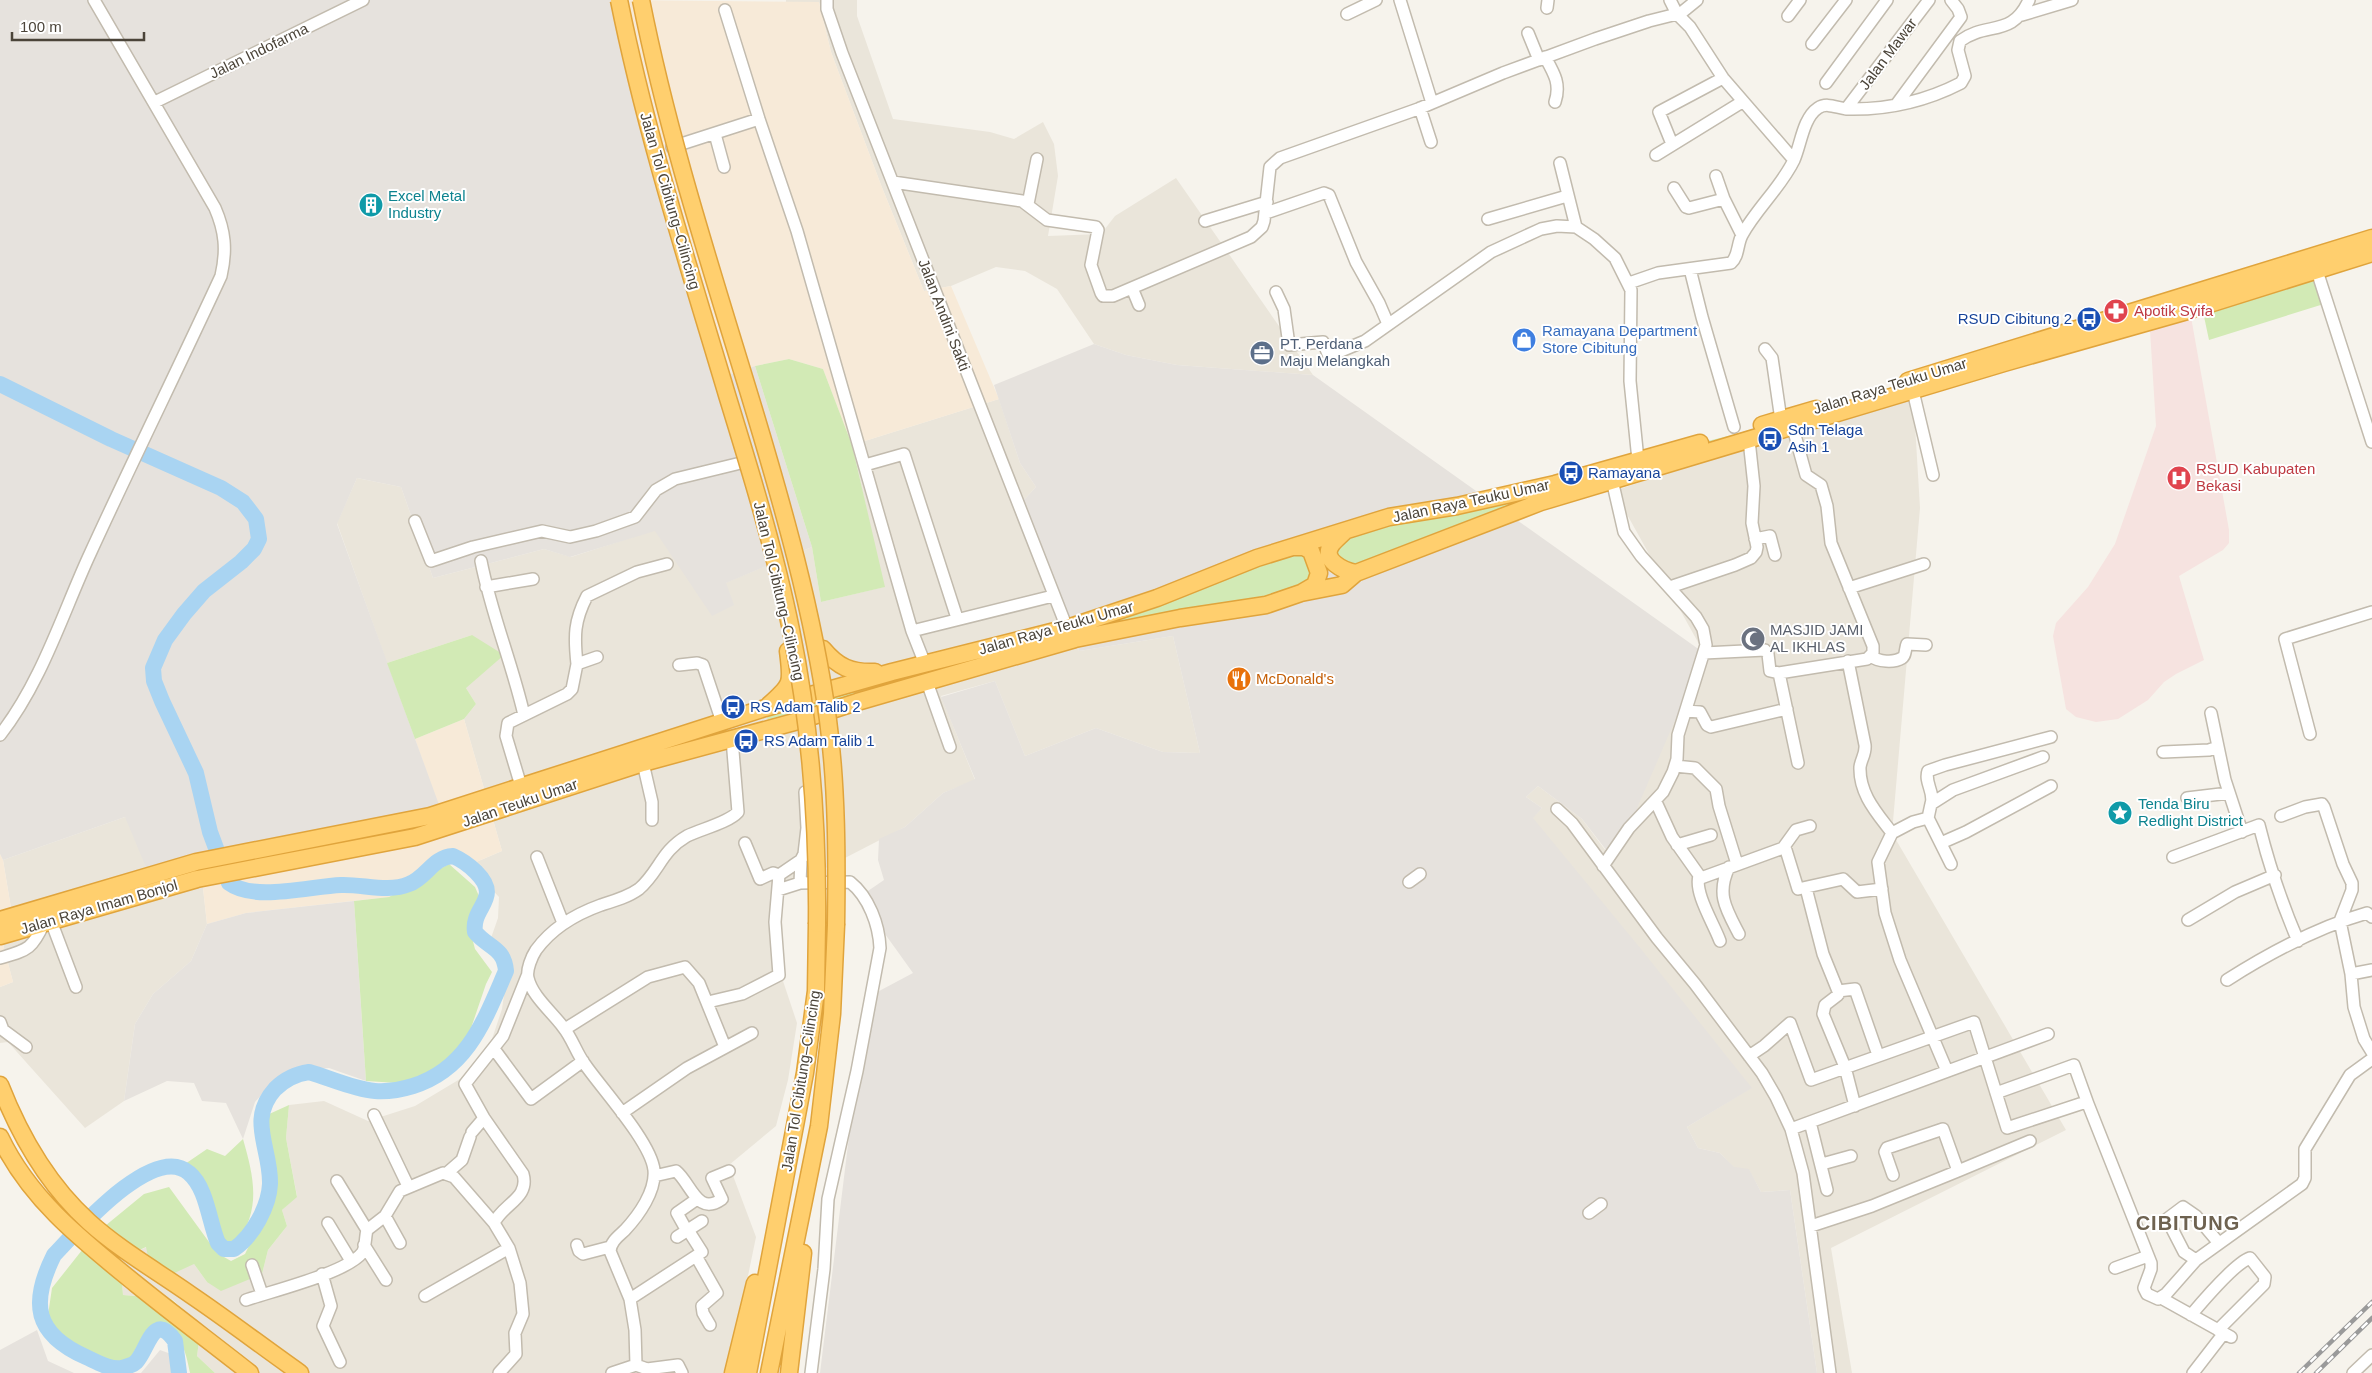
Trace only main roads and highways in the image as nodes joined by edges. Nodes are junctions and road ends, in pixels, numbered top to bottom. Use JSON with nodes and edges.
{"nodes":[{"id":1,"x":619,"y":0,"type":"edge"},
{"id":2,"x":641,"y":0,"type":"edge"},
{"id":3,"x":2372,"y":238,"type":"edge"},
{"id":4,"x":2372,"y":253,"type":"edge"},
{"id":5,"x":2146,"y":316,"type":"junction"},
{"id":6,"x":1996,"y":359,"type":"junction"},
{"id":7,"x":1787,"y":424,"type":"junction"},
{"id":8,"x":1345,"y":532,"type":"junction"},
{"id":9,"x":1294,"y":547,"type":"junction"},
{"id":10,"x":1356,"y":573,"type":"junction"},
{"id":11,"x":1301,"y":593,"type":"junction"},
{"id":12,"x":823,"y":649,"type":"dead end"},
{"id":13,"x":788,"y":650,"type":"dead end"},
{"id":14,"x":892,"y":672,"type":"junction"},
{"id":15,"x":831,"y":690,"type":"joint"},
{"id":16,"x":796,"y":700,"type":"junction"},
{"id":17,"x":765,"y":708,"type":"junction"},
{"id":18,"x":830,"y":711,"type":"junction"},
{"id":19,"x":576,"y":777,"type":"junction"},
{"id":20,"x":196,"y":862,"type":"joint"},
{"id":21,"x":198,"y":879,"type":"joint"},
{"id":22,"x":0,"y":920,"type":"edge"},
{"id":23,"x":43,"y":924,"type":"junction"},
{"id":24,"x":0,"y":936,"type":"edge"},
{"id":25,"x":0,"y":943,"type":"edge"},
{"id":26,"x":0,"y":1085,"type":"edge"},
{"id":27,"x":819,"y":1126,"type":"junction"},
{"id":28,"x":0,"y":1137,"type":"edge"},
{"id":29,"x":793,"y":1144,"type":"junction"},
{"id":30,"x":250,"y":1373,"type":"edge"},
{"id":31,"x":300,"y":1373,"type":"edge"},
{"id":32,"x":733,"y":1373,"type":"edge"},
{"id":33,"x":748,"y":1373,"type":"edge"},
{"id":34,"x":769,"y":1373,"type":"edge"},
{"id":35,"x":789,"y":1373,"type":"edge"}],
"edges":[{"from":1,"to":29,"type":"highway","name":"Jalan Tol Cibitung–Cilincing","bridge":true},
{"from":2,"to":27,"type":"highway","name":"Jalan Tol Cibitung–Cilincing","bridge":true},
{"from":3,"to":5,"type":"highway","name":"Jalan Raya Teuku Umar"},
{"from":4,"to":5,"type":"highway","name":"Jalan Raya Teuku Umar"},
{"from":5,"to":6,"type":"highway","name":"Jalan Raya Teuku Umar"},
{"from":6,"to":7,"type":"highway","name":"Jalan Raya Teuku Umar"},
{"from":6,"to":7,"type":"highway","name":"Jalan Raya Teuku Umar"},
{"from":7,"to":8,"type":"highway","name":"Jalan Raya Teuku Umar"},
{"from":7,"to":10,"type":"highway","name":"Jalan Raya Teuku Umar"},
{"from":8,"to":9,"type":"highway","name":"Jalan Raya Teuku Umar"},
{"from":8,"to":10,"type":"highway"},
{"from":9,"to":11,"type":"highway"},
{"from":9,"to":14,"type":"highway","name":"Jalan Raya Teuku Umar"},
{"from":10,"to":11,"type":"highway","name":"Jalan Raya Teuku Umar"},
{"from":11,"to":18,"type":"highway","name":"Jalan Raya Teuku Umar"},
{"from":12,"to":14,"type":"highway"},
{"from":13,"to":17,"type":"highway"},
{"from":14,"to":15,"type":"highway","name":"Jalan Raya Teuku Umar"},
{"from":15,"to":16,"type":"highway","name":"Jalan Teuku Umar"},
{"from":16,"to":17,"type":"highway","name":"Jalan Teuku Umar"},
{"from":16,"to":18,"type":"highway"},
{"from":17,"to":19,"type":"highway","name":"Jalan Teuku Umar"},
{"from":18,"to":19,"type":"highway","name":"Jalan Teuku Umar"},
{"from":19,"to":20,"type":"highway","name":"Jalan Teuku Umar"},
{"from":19,"to":21,"type":"highway","name":"Jalan Teuku Umar"},
{"from":20,"to":22,"type":"highway","name":"Jalan Raya Imam Bonjol"},
{"from":21,"to":23,"type":"highway","name":"Jalan Raya Imam Bonjol"},
{"from":23,"to":24,"type":"highway","name":"Jalan Raya Imam Bonjol"},
{"from":23,"to":25,"type":"highway"},
{"from":26,"to":31,"type":"highway"},
{"from":27,"to":34,"type":"highway","name":"Jalan Tol Cibitung–Cilincing"},
{"from":27,"to":35,"type":"highway"},
{"from":28,"to":30,"type":"highway"},
{"from":29,"to":32,"type":"highway"},
{"from":29,"to":33,"type":"highway","name":"Jalan Tol Cibitung–Cilincing"}]}
